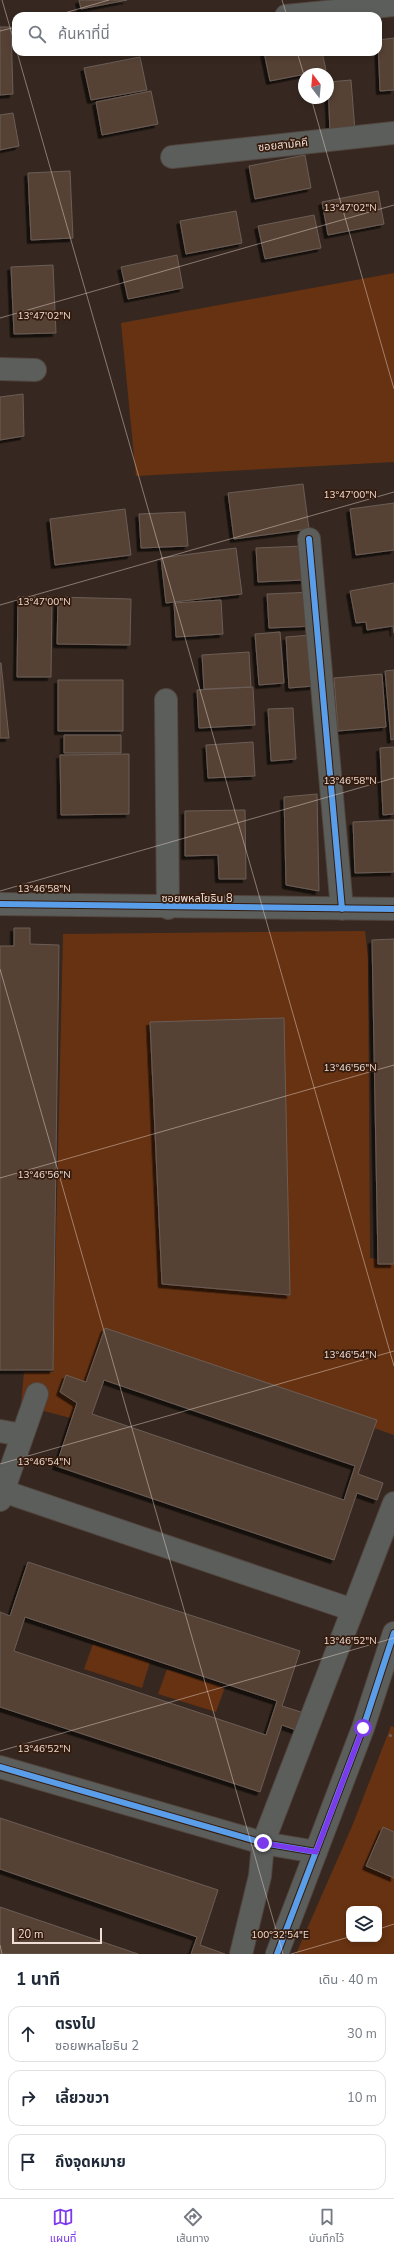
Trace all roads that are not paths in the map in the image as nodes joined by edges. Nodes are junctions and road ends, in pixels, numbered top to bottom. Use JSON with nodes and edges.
{"nodes":[{"id":1,"x":394,"y":5,"type":"edge"},
{"id":2,"x":325,"y":12,"type":"edge"},
{"id":3,"x":394,"y":133,"type":"edge"},
{"id":4,"x":172,"y":157,"type":"dead end"},
{"id":5,"x":0,"y":369,"type":"edge"},
{"id":6,"x":35,"y":370,"type":"dead end"},
{"id":7,"x":309,"y":539,"type":"dead end"},
{"id":8,"x":166,"y":700,"type":"dead end"},
{"id":9,"x":0,"y":904,"type":"edge"},
{"id":10,"x":168,"y":908,"type":"junction"},
{"id":11,"x":342,"y":909,"type":"junction"},
{"id":12,"x":394,"y":909,"type":"edge"},
{"id":13,"x":38,"y":1394,"type":"dead end"},
{"id":14,"x":0,"y":1431,"type":"edge"},
{"id":15,"x":22,"y":1435,"type":"junction"},
{"id":16,"x":2,"y":1495,"type":"edge"},
{"id":17,"x":394,"y":1503,"type":"edge"},
{"id":18,"x":353,"y":1610,"type":"junction"},
{"id":19,"x":394,"y":1633,"type":"edge"},
{"id":20,"x":0,"y":1767,"type":"edge"},
{"id":21,"x":263,"y":1843,"type":"junction"},
{"id":22,"x":316,"y":1852,"type":"junction"},
{"id":23,"x":241,"y":1954,"type":"edge"},
{"id":24,"x":277,"y":1954,"type":"edge"}],
"edges":[{"from":1,"to":2,"type":"street"},
{"from":3,"to":4,"type":"street","name":"ซอยสามัคคี"},
{"from":5,"to":6,"type":"street"},
{"from":7,"to":11,"type":"street"},
{"from":8,"to":10,"type":"street"},
{"from":9,"to":10,"type":"street","name":"ซอยพหลโยธิน 8"},
{"from":10,"to":11,"type":"street","name":"ซอยพหลโยธิน 8"},
{"from":11,"to":12,"type":"street","name":"ซอยพหลโยธิน 8"},
{"from":13,"to":15,"type":"street"},
{"from":14,"to":15,"type":"street"},
{"from":15,"to":16,"type":"street"},
{"from":16,"to":18,"type":"street"},
{"from":17,"to":18,"type":"street"},
{"from":18,"to":21,"type":"street"},
{"from":19,"to":22,"type":"street"},
{"from":20,"to":21,"type":"street"},
{"from":21,"to":22,"type":"street"},
{"from":21,"to":23,"type":"street"},
{"from":22,"to":24,"type":"street"}]}
